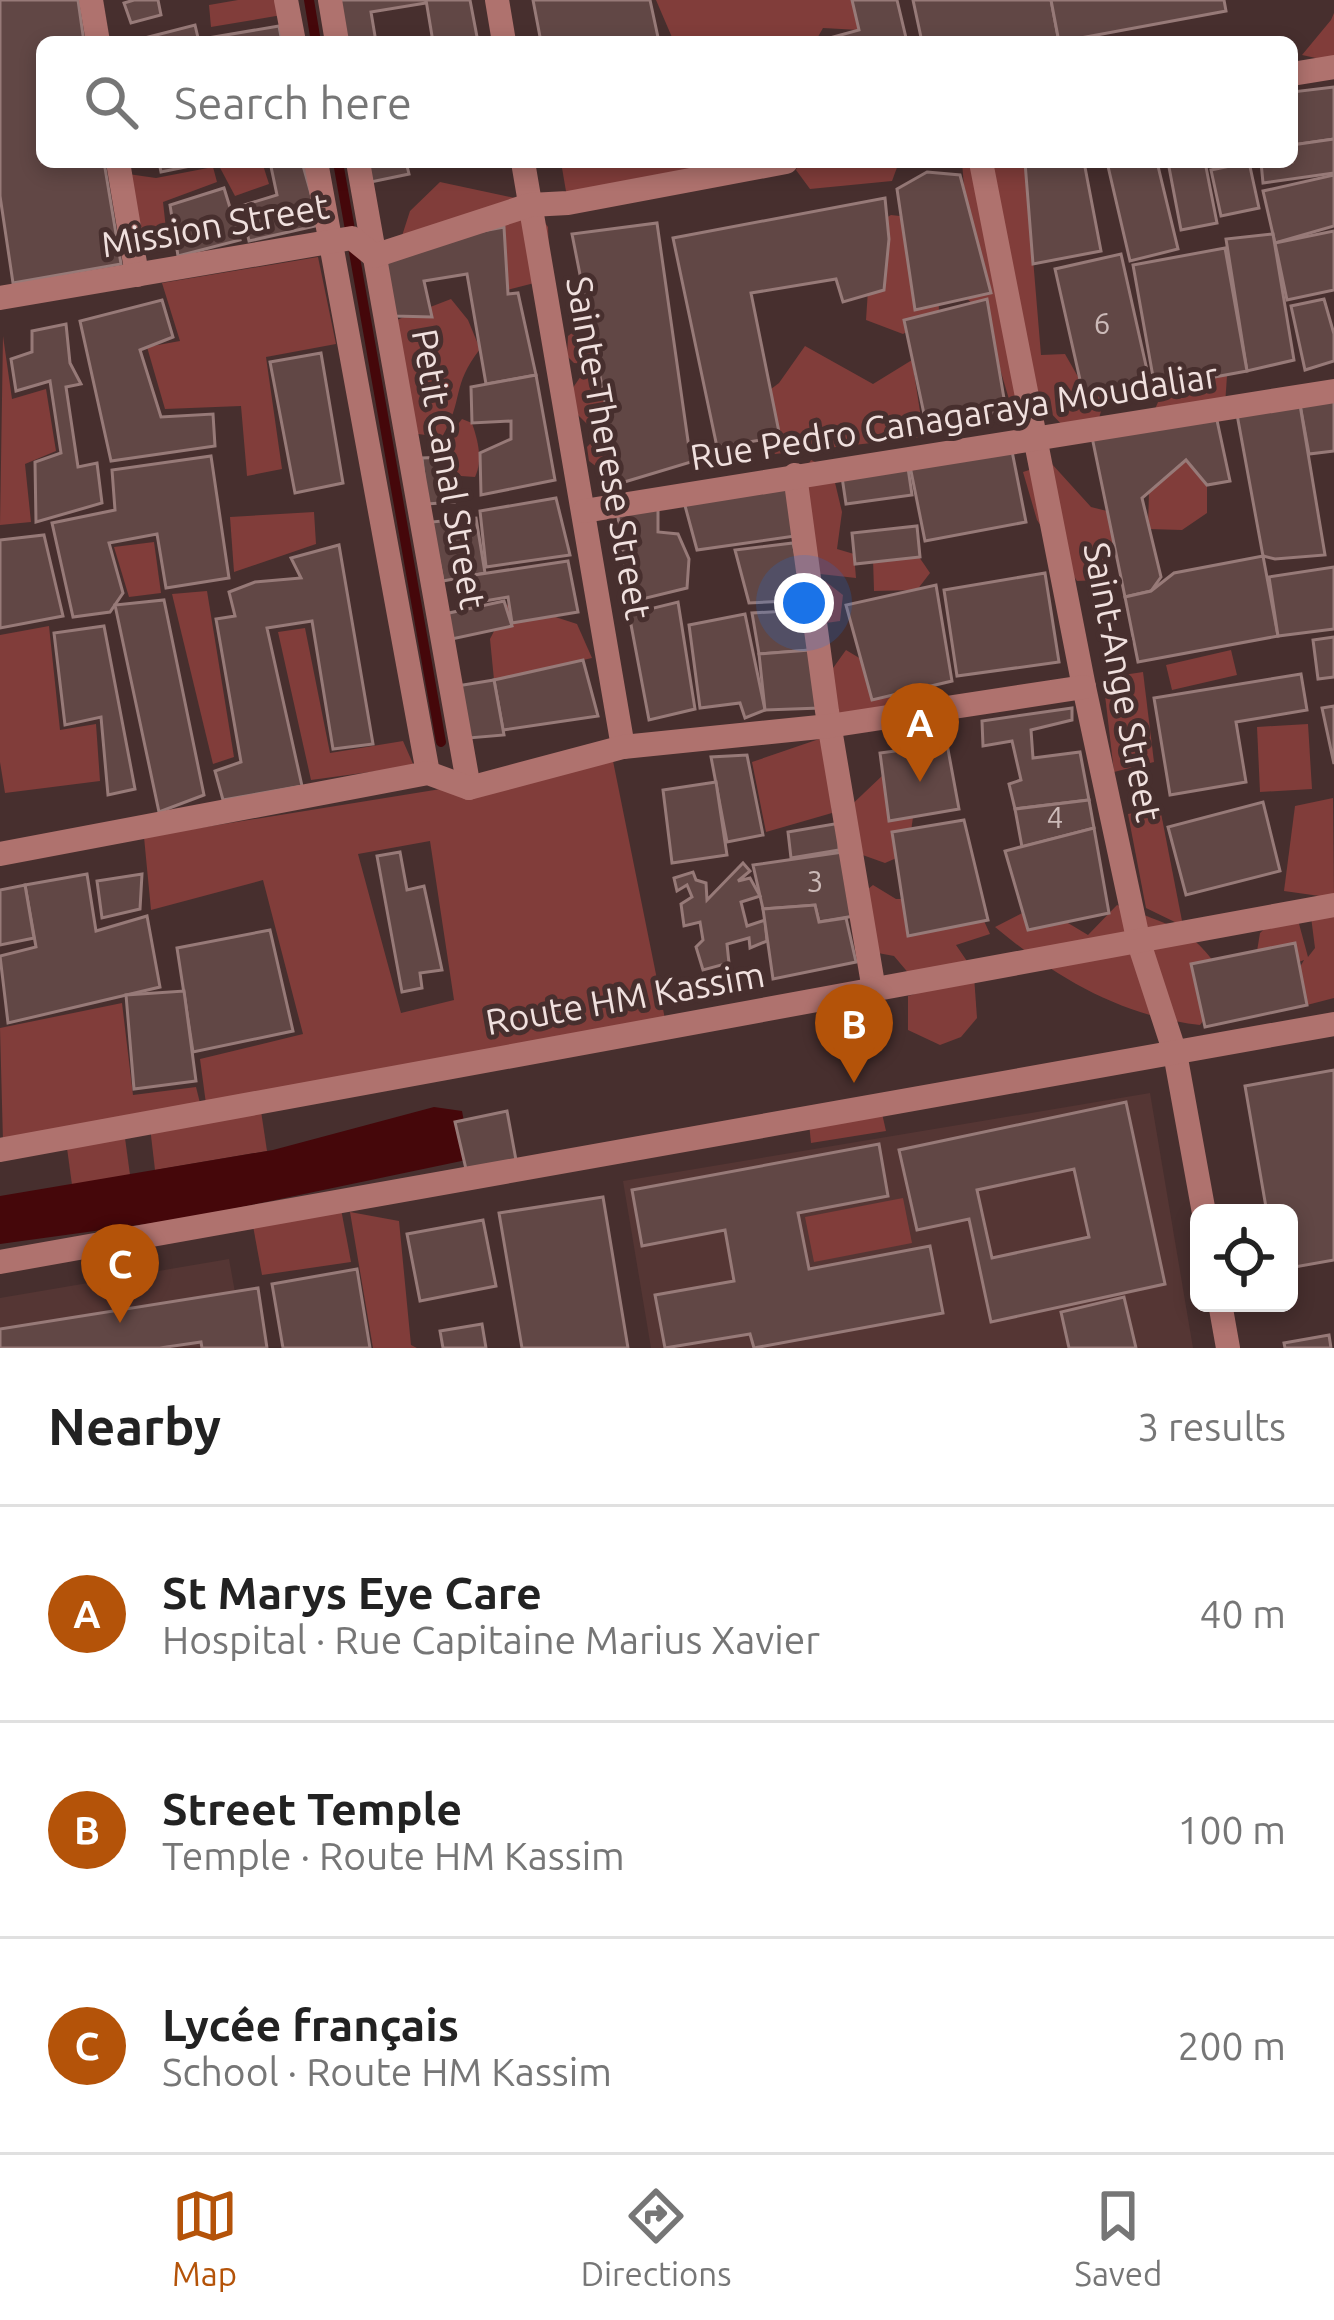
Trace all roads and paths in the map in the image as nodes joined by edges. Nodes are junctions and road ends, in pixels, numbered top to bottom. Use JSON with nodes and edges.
{"nodes":[{"id":1,"x":91,"y":0,"type":"edge"},
{"id":2,"x":286,"y":0,"type":"edge"},
{"id":3,"x":330,"y":0,"type":"edge"},
{"id":4,"x":497,"y":0,"type":"edge"},
{"id":5,"x":97,"y":36,"type":"edge"},
{"id":6,"x":293,"y":36,"type":"edge"},
{"id":7,"x":336,"y":36,"type":"edge"},
{"id":8,"x":503,"y":36,"type":"edge"},
{"id":9,"x":1334,"y":67,"type":"edge"},
{"id":10,"x":1298,"y":73,"type":"edge"},
{"id":11,"x":119,"y":168,"type":"edge"},
{"id":12,"x":317,"y":168,"type":"edge"},
{"id":13,"x":359,"y":168,"type":"edge"},
{"id":14,"x":524,"y":168,"type":"edge"},
{"id":15,"x":754,"y":168,"type":"edge"},
{"id":16,"x":982,"y":168,"type":"edge"},
{"id":17,"x":530,"y":205,"type":"junction"},
{"id":18,"x":330,"y":241,"type":"junction"},
{"id":19,"x":374,"y":256,"type":"junction"},
{"id":20,"x":137,"y":274,"type":"junction"},
{"id":21,"x":0,"y":298,"type":"edge"},
{"id":22,"x":1334,"y":391,"type":"edge"},
{"id":23,"x":1039,"y":441,"type":"junction"},
{"id":24,"x":795,"y":476,"type":"junction"},
{"id":25,"x":584,"y":512,"type":"junction"},
{"id":26,"x":1084,"y":686,"type":"junction"},
{"id":27,"x":829,"y":726,"type":"junction"},
{"id":28,"x":623,"y":747,"type":"junction"},
{"id":29,"x":428,"y":773,"type":"junction"},
{"id":30,"x":469,"y":788,"type":"junction"},
{"id":31,"x":0,"y":854,"type":"edge"},
{"id":32,"x":1334,"y":905,"type":"edge"},
{"id":33,"x":1139,"y":943,"type":"junction"},
{"id":34,"x":874,"y":990,"type":"junction"},
{"id":35,"x":1334,"y":1024,"type":"edge"},
{"id":36,"x":1175,"y":1053,"type":"junction"},
{"id":37,"x":0,"y":1150,"type":"edge"},
{"id":38,"x":1202,"y":1204,"type":"edge"},
{"id":39,"x":0,"y":1262,"type":"edge"},
{"id":40,"x":1222,"y":1312,"type":"edge"},
{"id":41,"x":1228,"y":1348,"type":"edge"}],
"edges":[{"from":1,"to":5,"type":"street"},
{"from":2,"to":6,"type":"street"},
{"from":3,"to":7,"type":"street"},
{"from":4,"to":8,"type":"street"},
{"from":9,"to":10,"type":"street"},
{"from":11,"to":20,"type":"street"},
{"from":12,"to":18,"type":"street","name":"Petit Canal Street"},
{"from":13,"to":19,"type":"street","name":"Petit Canal Street"},
{"from":14,"to":17,"type":"street","name":"Sainte-Therese Street"},
{"from":15,"to":17,"type":"street","name":"Mission Street"},
{"from":16,"to":23,"type":"street","name":"Saint-Ange Street"},
{"from":17,"to":19,"type":"street","name":"Mission Street"},
{"from":17,"to":25,"type":"street","name":"Sainte-Therese Street"},
{"from":18,"to":19,"type":"street","name":"Mission Street"},
{"from":18,"to":20,"type":"street","name":"Mission Street"},
{"from":18,"to":29,"type":"street","name":"Petit Canal Street"},
{"from":19,"to":30,"type":"street","name":"Petit Canal Street"},
{"from":20,"to":21,"type":"street","name":"Mission Street"},
{"from":22,"to":23,"type":"street","name":"Rue Pedro Canagaraya Moudaliar"},
{"from":23,"to":24,"type":"street","name":"Rue Pedro Canagaraya Moudaliar"},
{"from":23,"to":26,"type":"street","name":"Saint-Ange Street"},
{"from":24,"to":25,"type":"street","name":"Rue Pedro Canagaraya Moudaliar"},
{"from":24,"to":27,"type":"street"},
{"from":25,"to":28,"type":"street","name":"Sainte-Therese Street"},
{"from":26,"to":27,"type":"street"},
{"from":26,"to":33,"type":"street","name":"Saint-Ange Street"},
{"from":27,"to":28,"type":"street"},
{"from":27,"to":34,"type":"street"},
{"from":28,"to":30,"type":"street"},
{"from":29,"to":30,"type":"street"},
{"from":29,"to":31,"type":"street"},
{"from":32,"to":33,"type":"street","name":"Route HM Kassim"},
{"from":33,"to":34,"type":"street","name":"Route HM Kassim"},
{"from":33,"to":36,"type":"street","name":"Saint-Ange Street"},
{"from":34,"to":37,"type":"street","name":"Route HM Kassim"},
{"from":35,"to":36,"type":"street"},
{"from":36,"to":38,"type":"street","name":"Saint-Ange Street"},
{"from":36,"to":39,"type":"street"},
{"from":40,"to":41,"type":"street"}]}
